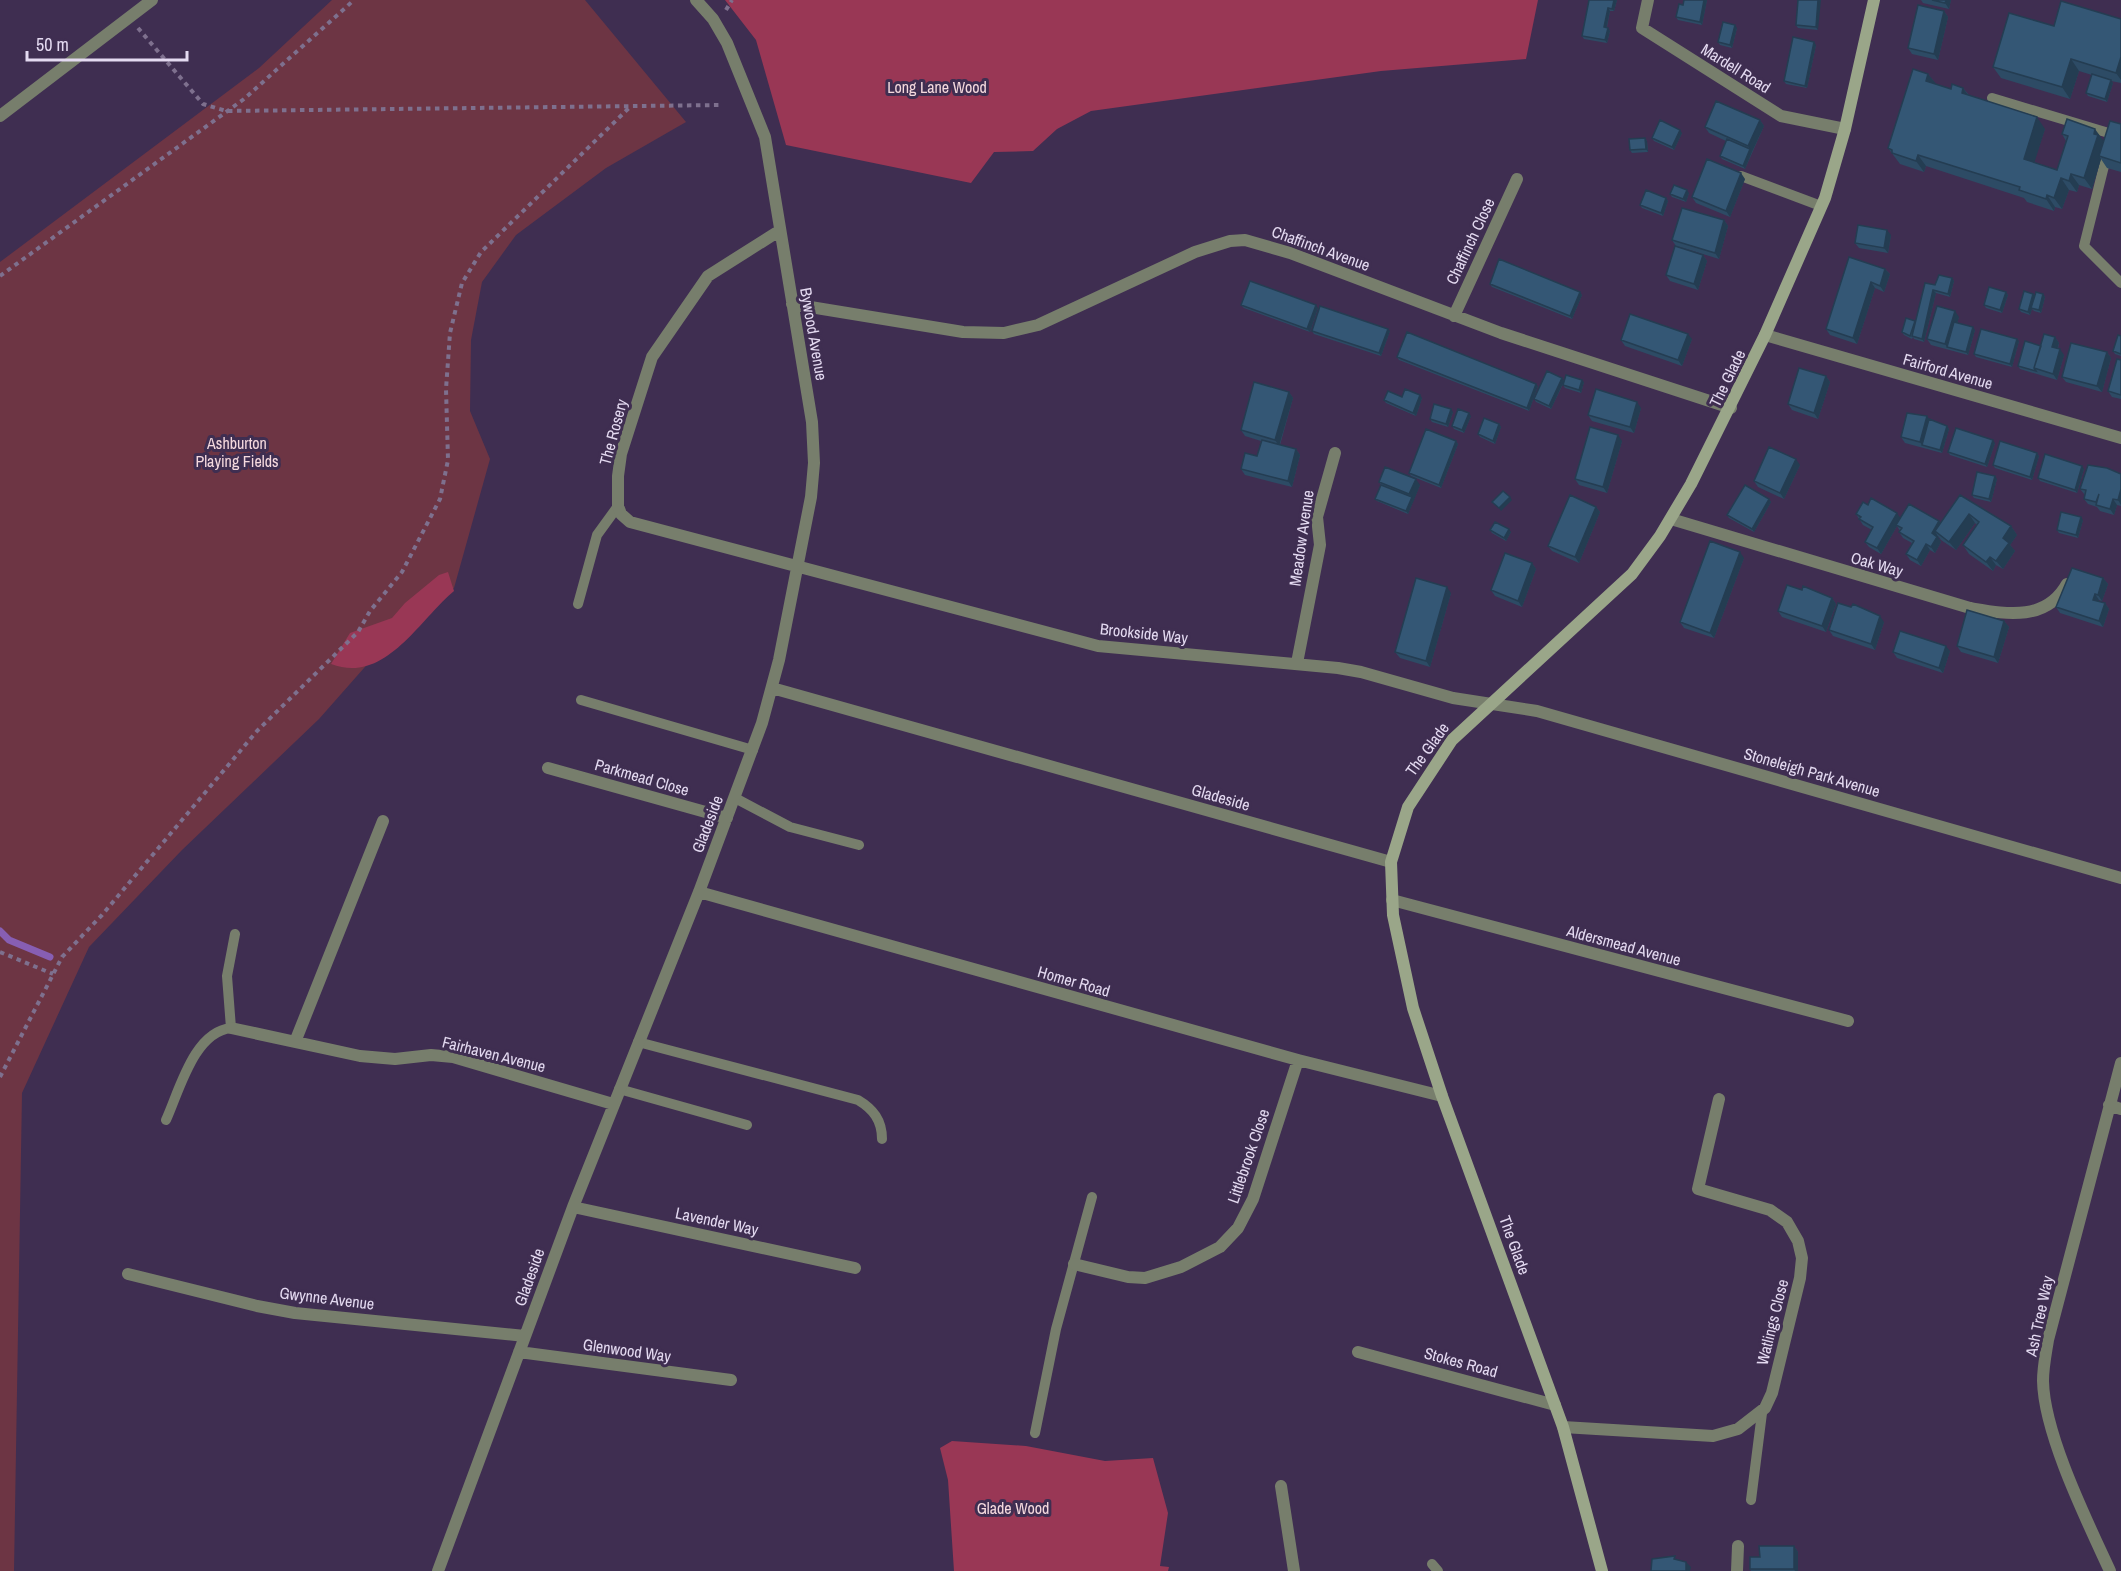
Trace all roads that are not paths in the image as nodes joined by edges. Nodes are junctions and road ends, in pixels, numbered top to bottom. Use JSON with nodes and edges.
{"nodes":[{"id":1,"x":152,"y":0,"type":"edge"},
{"id":2,"x":696,"y":0,"type":"edge"},
{"id":3,"x":1648,"y":0,"type":"edge"},
{"id":4,"x":1874,"y":0,"type":"edge"},
{"id":5,"x":1992,"y":98,"type":"dead end"},
{"id":6,"x":0,"y":116,"type":"edge"},
{"id":7,"x":1845,"y":129,"type":"junction"},
{"id":8,"x":1741,"y":176,"type":"edge"},
{"id":9,"x":1517,"y":179,"type":"dead end"},
{"id":10,"x":1821,"y":206,"type":"junction"},
{"id":11,"x":779,"y":231,"type":"junction"},
{"id":12,"x":2121,"y":283,"type":"edge"},
{"id":13,"x":792,"y":304,"type":"junction"},
{"id":14,"x":1454,"y":316,"type":"junction"},
{"id":15,"x":1765,"y":335,"type":"junction"},
{"id":16,"x":1731,"y":408,"type":"junction"},
{"id":17,"x":2121,"y":438,"type":"edge"},
{"id":18,"x":1335,"y":453,"type":"dead end"},
{"id":19,"x":618,"y":506,"type":"junction"},
{"id":20,"x":1671,"y":519,"type":"junction"},
{"id":21,"x":798,"y":567,"type":"junction"},
{"id":22,"x":2067,"y":584,"type":"edge"},
{"id":23,"x":578,"y":604,"type":"dead end"},
{"id":24,"x":1297,"y":663,"type":"junction"},
{"id":25,"x":772,"y":688,"type":"junction"},
{"id":26,"x":581,"y":700,"type":"dead end"},
{"id":27,"x":1492,"y":704,"type":"junction"},
{"id":28,"x":753,"y":750,"type":"junction"},
{"id":29,"x":548,"y":768,"type":"dead end"},
{"id":30,"x":735,"y":798,"type":"junction"},
{"id":31,"x":727,"y":818,"type":"junction"},
{"id":32,"x":383,"y":821,"type":"dead end"},
{"id":33,"x":859,"y":845,"type":"dead end"},
{"id":34,"x":1391,"y":862,"type":"junction"},
{"id":35,"x":2121,"y":878,"type":"edge"},
{"id":36,"x":699,"y":892,"type":"junction"},
{"id":37,"x":1392,"y":900,"type":"junction"},
{"id":38,"x":235,"y":933,"type":"dead end"},
{"id":39,"x":1848,"y":1021,"type":"dead end"},
{"id":40,"x":231,"y":1028,"type":"junction"},
{"id":41,"x":295,"y":1042,"type":"junction"},
{"id":42,"x":638,"y":1042,"type":"junction"},
{"id":43,"x":1298,"y":1060,"type":"junction"},
{"id":44,"x":2121,"y":1063,"type":"edge"},
{"id":45,"x":619,"y":1089,"type":"junction"},
{"id":46,"x":1442,"y":1096,"type":"junction"},
{"id":47,"x":1719,"y":1099,"type":"dead end"},
{"id":48,"x":613,"y":1104,"type":"junction"},
{"id":49,"x":2115,"y":1107,"type":"edge"},
{"id":50,"x":166,"y":1120,"type":"dead end"},
{"id":51,"x":747,"y":1125,"type":"dead end"},
{"id":52,"x":882,"y":1139,"type":"dead end"},
{"id":53,"x":1092,"y":1197,"type":"dead end"},
{"id":54,"x":573,"y":1207,"type":"junction"},
{"id":55,"x":1074,"y":1264,"type":"junction"},
{"id":56,"x":855,"y":1269,"type":"dead end"},
{"id":57,"x":128,"y":1274,"type":"dead end"},
{"id":58,"x":525,"y":1336,"type":"junction"},
{"id":59,"x":519,"y":1352,"type":"junction"},
{"id":60,"x":1358,"y":1352,"type":"dead end"},
{"id":61,"x":731,"y":1380,"type":"dead end"},
{"id":62,"x":1555,"y":1404,"type":"junction"},
{"id":63,"x":1762,"y":1413,"type":"junction"},
{"id":64,"x":1563,"y":1428,"type":"junction"},
{"id":65,"x":1035,"y":1433,"type":"dead end"},
{"id":66,"x":1281,"y":1486,"type":"dead end"},
{"id":67,"x":1751,"y":1500,"type":"dead end"},
{"id":68,"x":1738,"y":1546,"type":"dead end"},
{"id":69,"x":438,"y":1571,"type":"edge"},
{"id":70,"x":1294,"y":1571,"type":"edge"},
{"id":71,"x":1602,"y":1571,"type":"edge"},
{"id":72,"x":1737,"y":1571,"type":"edge"},
{"id":73,"x":2110,"y":1571,"type":"edge"}],
"edges":[{"from":1,"to":6,"type":"street"},
{"from":2,"to":11,"type":"street","name":"Bywood Avenue"},
{"from":3,"to":7,"type":"street","name":"Mardell Road"},
{"from":4,"to":7,"type":"street","name":"The Glade"},
{"from":5,"to":12,"type":"lane"},
{"from":7,"to":10,"type":"street","name":"The Glade"},
{"from":8,"to":10,"type":"lane"},
{"from":9,"to":14,"type":"street","name":"Chaffinch Close"},
{"from":10,"to":15,"type":"street","name":"The Glade"},
{"from":11,"to":13,"type":"street","name":"Bywood Avenue"},
{"from":11,"to":19,"type":"street","name":"The Rosery"},
{"from":13,"to":14,"type":"street","name":"Chaffinch Avenue"},
{"from":13,"to":21,"type":"street","name":"Bywood Avenue"},
{"from":14,"to":16,"type":"street","name":"Chaffinch Avenue"},
{"from":15,"to":16,"type":"street","name":"The Glade"},
{"from":15,"to":17,"type":"street","name":"Fairford Avenue"},
{"from":16,"to":20,"type":"street","name":"The Glade"},
{"from":18,"to":24,"type":"street","name":"Meadow Avenue"},
{"from":19,"to":21,"type":"street"},
{"from":19,"to":23,"type":"lane"},
{"from":20,"to":22,"type":"street","name":"Oak Way"},
{"from":20,"to":27,"type":"street","name":"The Glade"},
{"from":21,"to":24,"type":"street","name":"Brookside Way"},
{"from":21,"to":25,"type":"street","name":"Bywood Avenue"},
{"from":24,"to":27,"type":"street","name":"Brookside Way"},
{"from":25,"to":28,"type":"street","name":"Gladeside"},
{"from":25,"to":34,"type":"street","name":"Gladeside"},
{"from":26,"to":28,"type":"lane"},
{"from":27,"to":34,"type":"street","name":"The Glade"},
{"from":27,"to":35,"type":"street","name":"Stoneleigh Park Avenue"},
{"from":28,"to":30,"type":"street","name":"Gladeside"},
{"from":29,"to":31,"type":"street","name":"Parkmead Close"},
{"from":30,"to":31,"type":"street","name":"Gladeside"},
{"from":30,"to":33,"type":"lane"},
{"from":31,"to":36,"type":"street","name":"Gladeside"},
{"from":32,"to":41,"type":"street"},
{"from":34,"to":37,"type":"street","name":"The Glade"},
{"from":36,"to":42,"type":"street","name":"Gladeside"},
{"from":36,"to":43,"type":"street","name":"Homer Road"},
{"from":37,"to":39,"type":"street","name":"Aldersmead Avenue"},
{"from":37,"to":46,"type":"street","name":"The Glade"},
{"from":38,"to":40,"type":"lane"},
{"from":40,"to":41,"type":"street","name":"Fairhaven Avenue"},
{"from":40,"to":50,"type":"lane"},
{"from":41,"to":48,"type":"street","name":"Fairhaven Avenue"},
{"from":42,"to":45,"type":"street","name":"Gladeside"},
{"from":42,"to":52,"type":"lane"},
{"from":43,"to":46,"type":"street","name":"Homer Road"},
{"from":43,"to":55,"type":"street","name":"Littlebrook Close"},
{"from":44,"to":49,"type":"street","name":"Ash Tree Way"},
{"from":45,"to":48,"type":"street","name":"Gladeside"},
{"from":45,"to":51,"type":"lane"},
{"from":46,"to":62,"type":"street","name":"The Glade"},
{"from":47,"to":63,"type":"street","name":"Watlings Close"},
{"from":48,"to":54,"type":"street","name":"Gladeside"},
{"from":49,"to":73,"type":"street","name":"Ash Tree Way"},
{"from":53,"to":55,"type":"lane"},
{"from":54,"to":56,"type":"street","name":"Lavender Way"},
{"from":54,"to":58,"type":"street","name":"Gladeside"},
{"from":55,"to":65,"type":"lane"},
{"from":57,"to":58,"type":"street","name":"Gwynne Avenue"},
{"from":58,"to":59,"type":"street","name":"Gladeside"},
{"from":59,"to":61,"type":"street","name":"Glenwood Way"},
{"from":59,"to":69,"type":"street","name":"Gladeside"},
{"from":60,"to":62,"type":"street","name":"Stokes Road"},
{"from":62,"to":64,"type":"street","name":"The Glade"},
{"from":63,"to":64,"type":"street"},
{"from":63,"to":67,"type":"lane"},
{"from":64,"to":71,"type":"street","name":"The Glade"},
{"from":66,"to":70,"type":"street"},
{"from":68,"to":72,"type":"street"}]}
